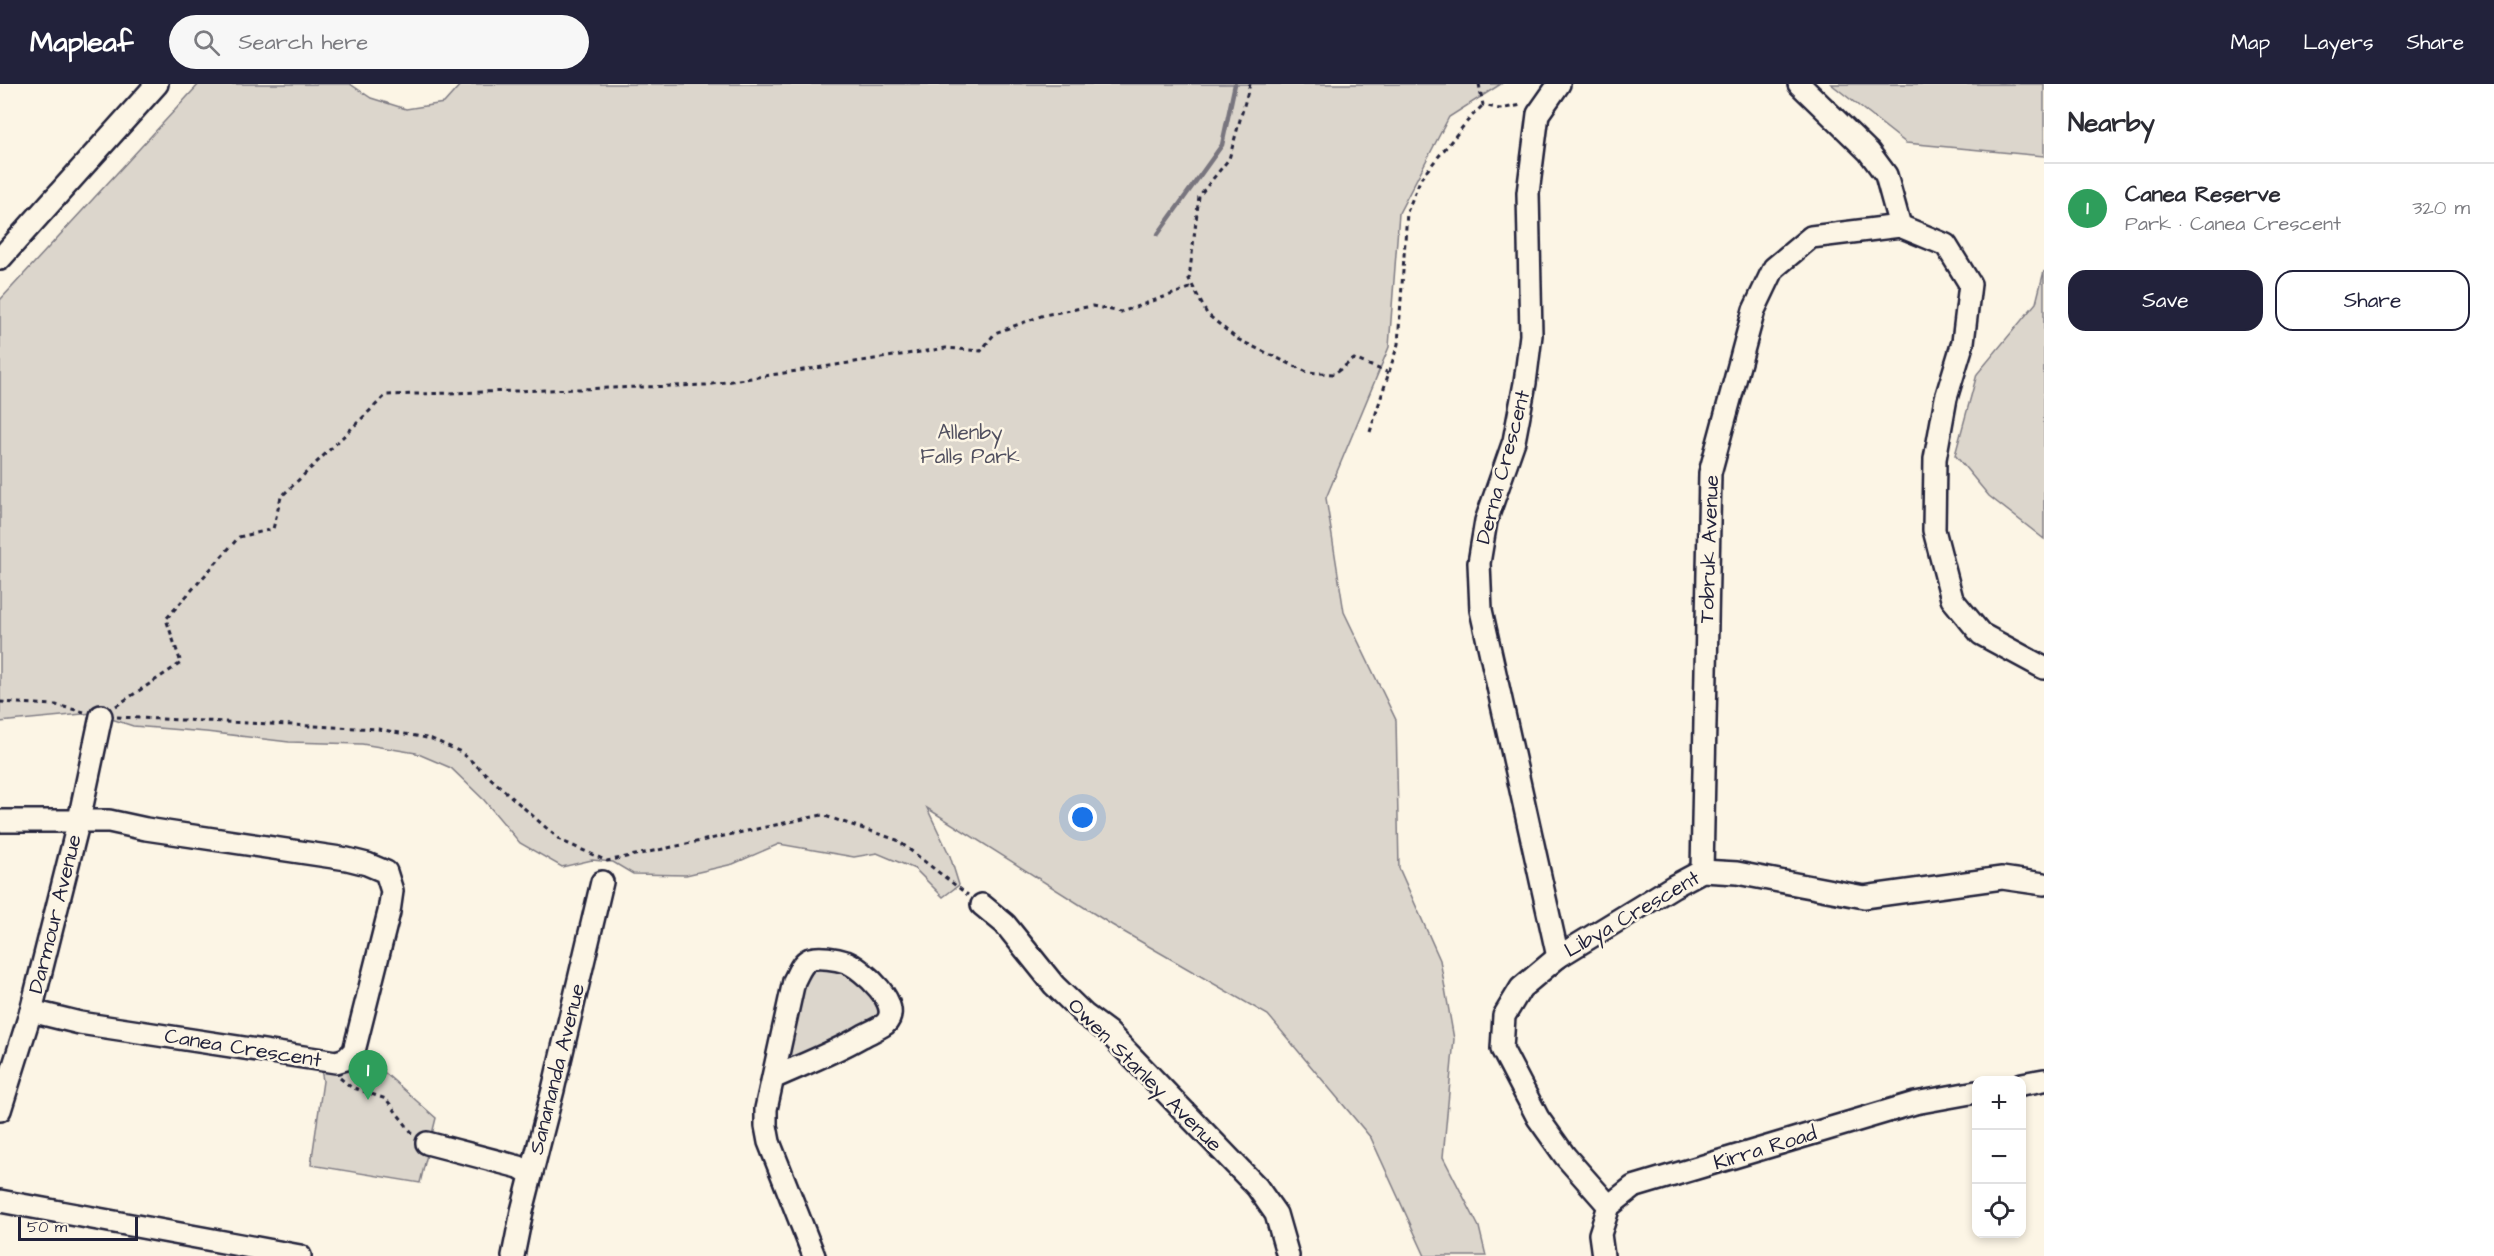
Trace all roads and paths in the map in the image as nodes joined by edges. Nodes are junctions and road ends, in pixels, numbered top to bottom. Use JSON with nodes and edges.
{"nodes":[{"id":1,"x":157,"y":84,"type":"edge"},
{"id":2,"x":1250,"y":84,"type":"edge"},
{"id":3,"x":1479,"y":84,"type":"edge"},
{"id":4,"x":1559,"y":84,"type":"edge"},
{"id":5,"x":1799,"y":84,"type":"edge"},
{"id":6,"x":1545,"y":102,"type":"junction"},
{"id":7,"x":1484,"y":105,"type":"junction"},
{"id":8,"x":1900,"y":226,"type":"junction"},
{"id":9,"x":0,"y":259,"type":"edge"},
{"id":10,"x":1193,"y":287,"type":"junction"},
{"id":11,"x":1389,"y":373,"type":"junction"},
{"id":12,"x":1370,"y":432,"type":"dead end"},
{"id":13,"x":2044,"y":668,"type":"edge"},
{"id":14,"x":0,"y":702,"type":"edge"},
{"id":15,"x":101,"y":716,"type":"junction"},
{"id":16,"x":79,"y":820,"type":"junction"},
{"id":17,"x":0,"y":821,"type":"edge"},
{"id":18,"x":1702,"y":871,"type":"junction"},
{"id":19,"x":602,"y":882,"type":"dead end"},
{"id":20,"x":2044,"y":884,"type":"edge"},
{"id":21,"x":982,"y":905,"type":"joint"},
{"id":22,"x":1558,"y":957,"type":"junction"},
{"id":23,"x":31,"y":1011,"type":"junction"},
{"id":24,"x":322,"y":1060,"type":"junction"},
{"id":25,"x":773,"y":1078,"type":"junction"},
{"id":26,"x":2044,"y":1080,"type":"edge"},
{"id":27,"x":2026,"y":1083,"type":"edge"},
{"id":28,"x":1972,"y":1093,"type":"edge"},
{"id":29,"x":0,"y":1106,"type":"edge"},
{"id":30,"x":427,"y":1143,"type":"joint"},
{"id":31,"x":531,"y":1174,"type":"junction"},
{"id":32,"x":0,"y":1201,"type":"edge"},
{"id":33,"x":1609,"y":1206,"type":"junction"},
{"id":34,"x":300,"y":1256,"type":"edge"},
{"id":35,"x":513,"y":1256,"type":"edge"},
{"id":36,"x":814,"y":1256,"type":"edge"},
{"id":37,"x":1288,"y":1256,"type":"edge"},
{"id":38,"x":1603,"y":1256,"type":"edge"}],
"edges":[{"from":1,"to":9,"type":"street"},
{"from":2,"to":10,"type":"path"},
{"from":3,"to":7,"type":"path"},
{"from":4,"to":6,"type":"street","name":"Derna Crescent"},
{"from":5,"to":8,"type":"street"},
{"from":6,"to":7,"type":"path"},
{"from":6,"to":22,"type":"street","name":"Derna Crescent"},
{"from":7,"to":11,"type":"path"},
{"from":8,"to":13,"type":"street"},
{"from":8,"to":18,"type":"street","name":"Tobruk Avenue"},
{"from":10,"to":11,"type":"path"},
{"from":10,"to":15,"type":"path"},
{"from":11,"to":12,"type":"path"},
{"from":14,"to":15,"type":"path"},
{"from":15,"to":16,"type":"street","name":"Darmour Avenue"},
{"from":15,"to":21,"type":"path"},
{"from":16,"to":17,"type":"street"},
{"from":16,"to":23,"type":"street","name":"Darmour Avenue"},
{"from":16,"to":24,"type":"street","name":"Canea Crescent"},
{"from":18,"to":20,"type":"street","name":"Libya Crescent"},
{"from":18,"to":22,"type":"street","name":"Libya Crescent"},
{"from":19,"to":31,"type":"street","name":"Sanananda Avenue"},
{"from":21,"to":37,"type":"street","name":"Owen Stanley Avenue"},
{"from":22,"to":33,"type":"street","name":"Libya Crescent"},
{"from":23,"to":24,"type":"street","name":"Canea Crescent"},
{"from":23,"to":29,"type":"street","name":"Darmour Avenue"},
{"from":24,"to":30,"type":"path"},
{"from":25,"to":25,"type":"street"},
{"from":25,"to":36,"type":"street"},
{"from":26,"to":27,"type":"street"},
{"from":28,"to":33,"type":"street","name":"Kirra Road"},
{"from":30,"to":31,"type":"street"},
{"from":31,"to":35,"type":"street","name":"Sanananda Avenue"},
{"from":32,"to":34,"type":"street"},
{"from":33,"to":38,"type":"street"}]}
